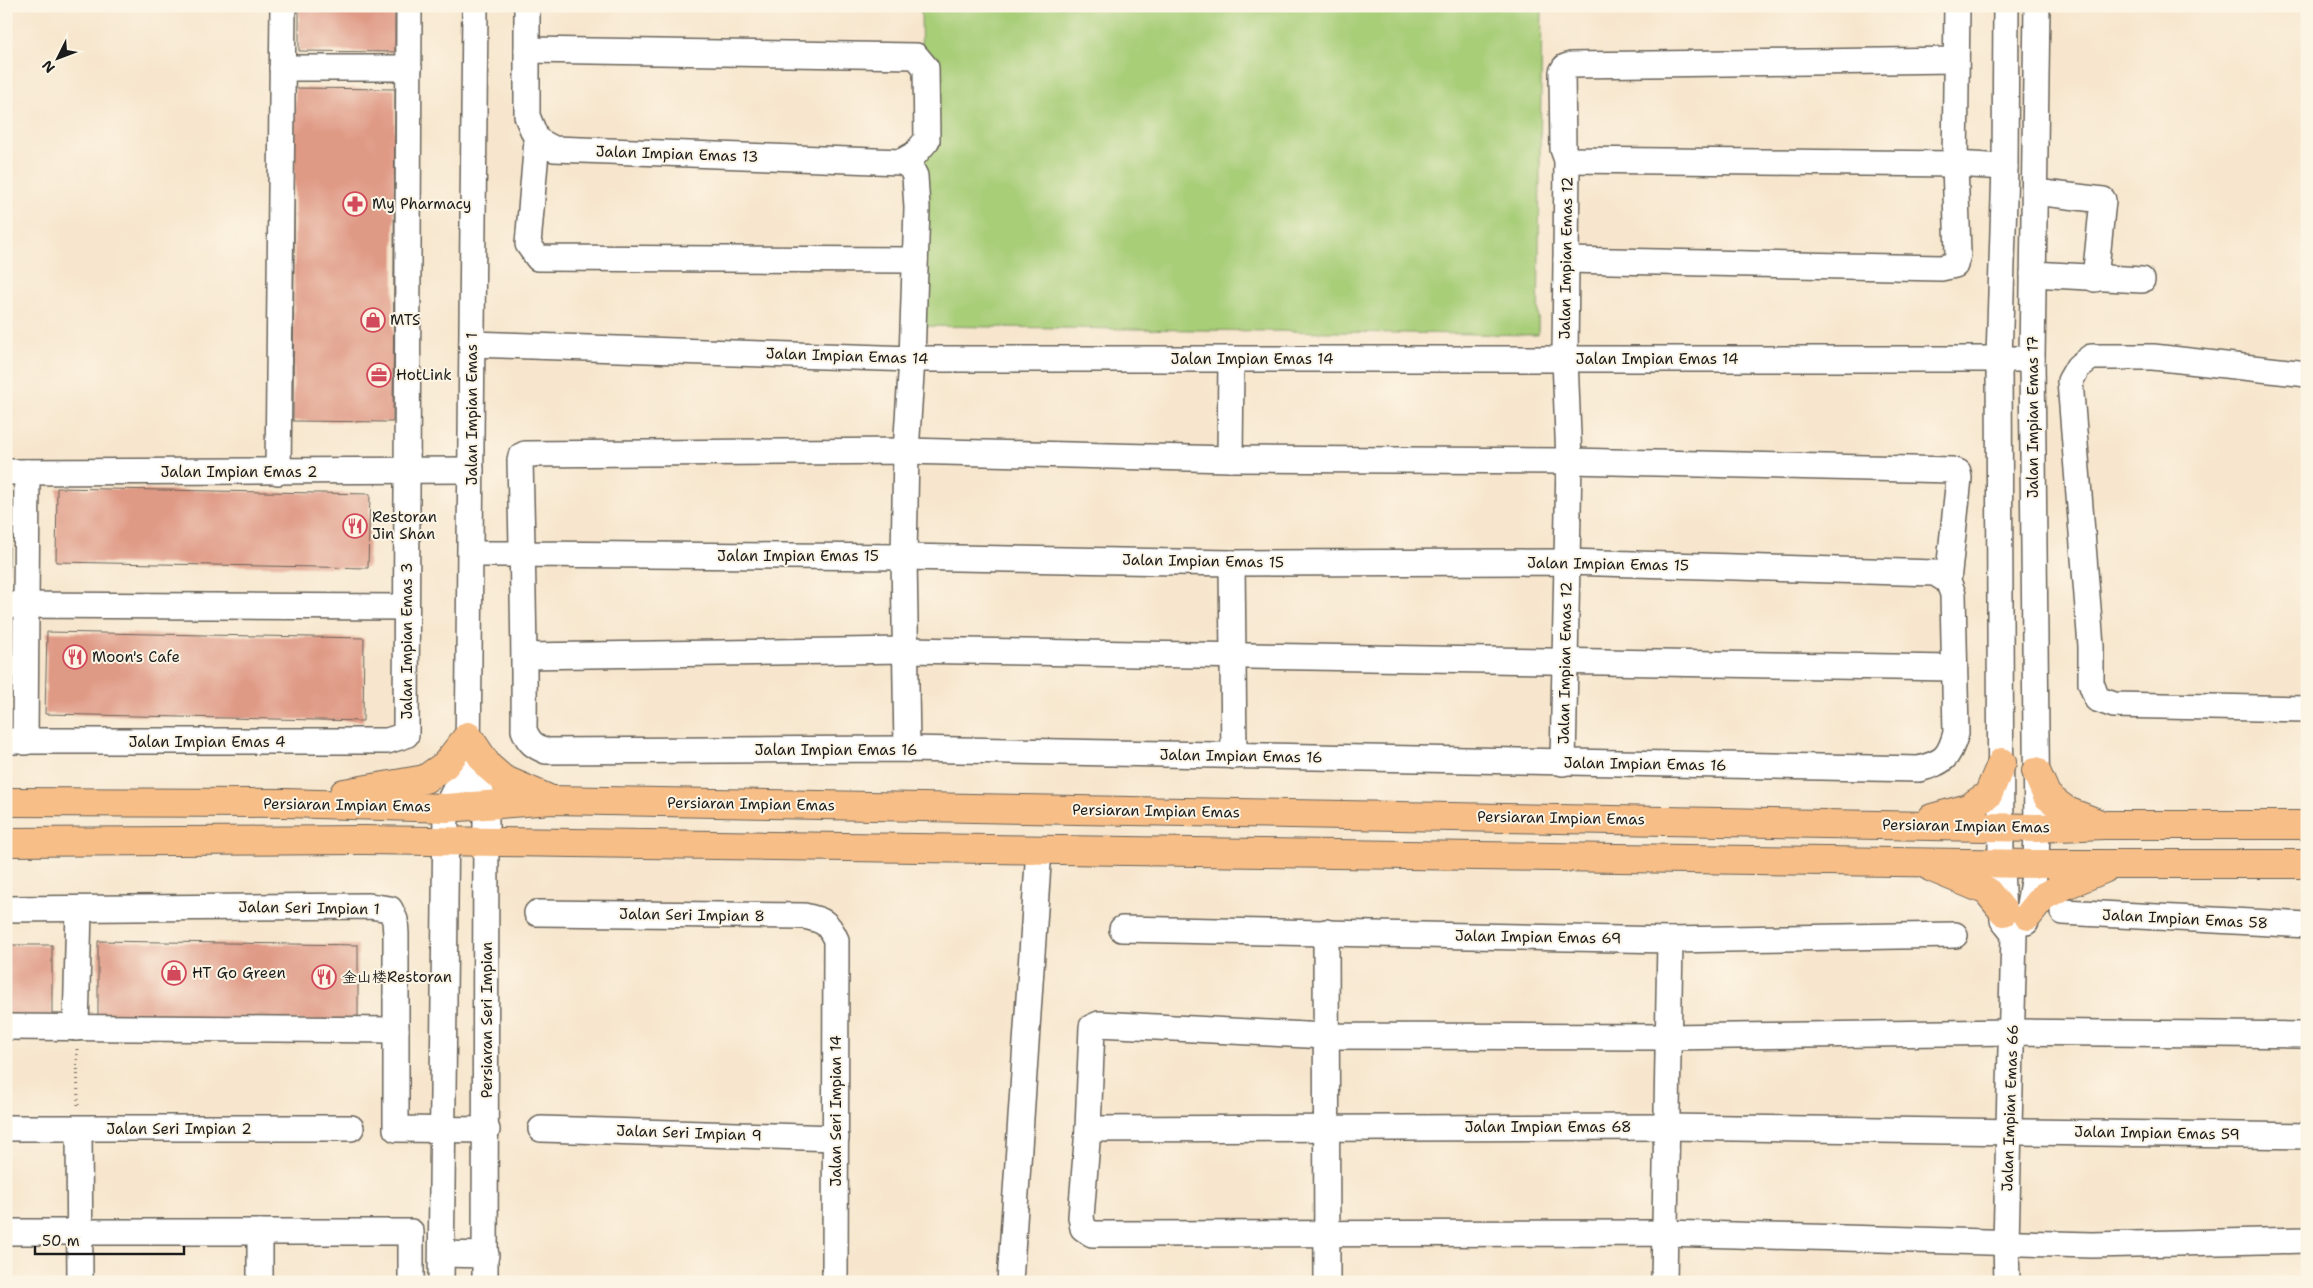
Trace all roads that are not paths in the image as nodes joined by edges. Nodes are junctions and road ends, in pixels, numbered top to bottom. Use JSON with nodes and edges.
{"nodes":[{"id":1,"x":282,"y":6,"type":"edge"},
{"id":2,"x":409,"y":6,"type":"edge"},
{"id":3,"x":475,"y":6,"type":"edge"},
{"id":4,"x":527,"y":6,"type":"edge"},
{"id":5,"x":1957,"y":6,"type":"edge"},
{"id":6,"x":2006,"y":6,"type":"edge"},
{"id":7,"x":2037,"y":6,"type":"edge"},
{"id":8,"x":527,"y":50,"type":"junction"},
{"id":9,"x":1956,"y":60,"type":"junction"},
{"id":10,"x":282,"y":68,"type":"junction"},
{"id":11,"x":409,"y":68,"type":"junction"},
{"id":12,"x":537,"y":140,"type":"junction"},
{"id":13,"x":1567,"y":160,"type":"junction"},
{"id":14,"x":901,"y":162,"type":"junction"},
{"id":15,"x":1955,"y":164,"type":"junction"},
{"id":16,"x":2005,"y":167,"type":"junction"},
{"id":17,"x":2035,"y":192,"type":"junction"},
{"id":18,"x":915,"y":260,"type":"junction"},
{"id":19,"x":1566,"y":260,"type":"junction"},
{"id":20,"x":2033,"y":274,"type":"junction"},
{"id":21,"x":2095,"y":279,"type":"junction"},
{"id":22,"x":2142,"y":280,"type":"dead end"},
{"id":23,"x":472,"y":344,"type":"junction"},
{"id":24,"x":912,"y":358,"type":"junction"},
{"id":25,"x":1999,"y":358,"type":"junction"},
{"id":26,"x":1231,"y":359,"type":"junction"},
{"id":27,"x":1565,"y":359,"type":"junction"},
{"id":28,"x":2032,"y":359,"type":"junction"},
{"id":29,"x":2307,"y":374,"type":"edge"},
{"id":30,"x":906,"y":451,"type":"junction"},
{"id":31,"x":1230,"y":458,"type":"junction"},
{"id":32,"x":1569,"y":461,"type":"junction"},
{"id":33,"x":407,"y":470,"type":"junction"},
{"id":34,"x":471,"y":470,"type":"junction"},
{"id":35,"x":17,"y":472,"type":"edge"},
{"id":36,"x":278,"y":472,"type":"junction"},
{"id":37,"x":471,"y":554,"type":"junction"},
{"id":38,"x":522,"y":554,"type":"junction"},
{"id":39,"x":904,"y":557,"type":"junction"},
{"id":40,"x":1232,"y":562,"type":"junction"},
{"id":41,"x":1567,"y":562,"type":"junction"},
{"id":42,"x":1942,"y":577,"type":"junction"},
{"id":43,"x":17,"y":606,"type":"edge"},
{"id":44,"x":406,"y":607,"type":"junction"},
{"id":45,"x":906,"y":650,"type":"junction"},
{"id":46,"x":1232,"y":655,"type":"junction"},
{"id":47,"x":525,"y":656,"type":"junction"},
{"id":48,"x":1565,"y":662,"type":"junction"},
{"id":49,"x":1953,"y":668,"type":"junction"},
{"id":50,"x":2307,"y":709,"type":"edge"},
{"id":51,"x":406,"y":735,"type":"joint"},
{"id":52,"x":16,"y":742,"type":"edge"},
{"id":53,"x":468,"y":749,"type":"junction"},
{"id":54,"x":907,"y":750,"type":"junction"},
{"id":55,"x":1234,"y":756,"type":"junction"},
{"id":56,"x":2002,"y":762,"type":"junction"},
{"id":57,"x":1563,"y":763,"type":"junction"},
{"id":58,"x":2036,"y":771,"type":"junction"},
{"id":59,"x":552,"y":800,"type":"junction"},
{"id":60,"x":6,"y":802,"type":"edge"},
{"id":61,"x":286,"y":803,"type":"junction"},
{"id":62,"x":486,"y":804,"type":"junction"},
{"id":63,"x":446,"y":808,"type":"junction"},
{"id":64,"x":1909,"y":825,"type":"junction"},
{"id":65,"x":2104,"y":825,"type":"junction"},
{"id":66,"x":2307,"y":825,"type":"edge"},
{"id":67,"x":2002,"y":828,"type":"junction"},
{"id":68,"x":2037,"y":828,"type":"junction"},
{"id":69,"x":6,"y":842,"type":"edge"},
{"id":70,"x":446,"y":842,"type":"junction"},
{"id":71,"x":486,"y":842,"type":"junction"},
{"id":72,"x":1039,"y":849,"type":"junction"},
{"id":73,"x":1915,"y":861,"type":"junction"},
{"id":74,"x":2002,"y":863,"type":"junction"},
{"id":75,"x":2036,"y":864,"type":"junction"},
{"id":76,"x":2117,"y":864,"type":"junction"},
{"id":77,"x":2307,"y":864,"type":"edge"},
{"id":78,"x":6,"y":909,"type":"edge"},
{"id":79,"x":79,"y":909,"type":"junction"},
{"id":80,"x":537,"y":912,"type":"dead end"},
{"id":81,"x":2063,"y":912,"type":"dead end"},
{"id":82,"x":2015,"y":921,"type":"junction"},
{"id":83,"x":2307,"y":925,"type":"edge"},
{"id":84,"x":1122,"y":929,"type":"dead end"},
{"id":85,"x":1326,"y":932,"type":"junction"},
{"id":86,"x":1955,"y":935,"type":"dead end"},
{"id":87,"x":836,"y":940,"type":"joint"},
{"id":88,"x":1670,"y":940,"type":"junction"},
{"id":89,"x":6,"y":1027,"type":"edge"},
{"id":90,"x":76,"y":1028,"type":"junction"},
{"id":91,"x":396,"y":1030,"type":"junction"},
{"id":92,"x":2012,"y":1032,"type":"junction"},
{"id":93,"x":2307,"y":1035,"type":"edge"},
{"id":94,"x":1326,"y":1036,"type":"junction"},
{"id":95,"x":1668,"y":1037,"type":"junction"},
{"id":96,"x":1667,"y":1127,"type":"junction"},
{"id":97,"x":6,"y":1128,"type":"edge"},
{"id":98,"x":351,"y":1128,"type":"dead end"},
{"id":99,"x":79,"y":1129,"type":"junction"},
{"id":100,"x":541,"y":1129,"type":"dead end"},
{"id":101,"x":1088,"y":1129,"type":"junction"},
{"id":102,"x":1326,"y":1129,"type":"junction"},
{"id":103,"x":444,"y":1130,"type":"junction"},
{"id":104,"x":487,"y":1130,"type":"junction"},
{"id":105,"x":2008,"y":1130,"type":"junction"},
{"id":106,"x":2307,"y":1136,"type":"edge"},
{"id":107,"x":836,"y":1138,"type":"junction"},
{"id":108,"x":6,"y":1232,"type":"edge"},
{"id":109,"x":80,"y":1232,"type":"junction"},
{"id":110,"x":260,"y":1232,"type":"junction"},
{"id":111,"x":1327,"y":1234,"type":"junction"},
{"id":112,"x":1665,"y":1234,"type":"junction"},
{"id":113,"x":2307,"y":1240,"type":"edge"},
{"id":114,"x":2006,"y":1242,"type":"junction"},
{"id":115,"x":442,"y":1254,"type":"junction"},
{"id":116,"x":486,"y":1255,"type":"junction"},
{"id":117,"x":80,"y":1282,"type":"edge"},
{"id":118,"x":260,"y":1282,"type":"edge"},
{"id":119,"x":411,"y":1282,"type":"edge"},
{"id":120,"x":441,"y":1282,"type":"edge"},
{"id":121,"x":486,"y":1282,"type":"edge"},
{"id":122,"x":835,"y":1282,"type":"edge"},
{"id":123,"x":1010,"y":1282,"type":"edge"},
{"id":124,"x":1327,"y":1282,"type":"edge"},
{"id":125,"x":1664,"y":1282,"type":"edge"},
{"id":126,"x":2008,"y":1282,"type":"edge"}],
"edges":[{"from":1,"to":10,"type":"street"},
{"from":2,"to":11,"type":"street","name":"Jalan Impian Emas 3"},
{"from":3,"to":23,"type":"street","name":"Jalan Impian Emas 1"},
{"from":4,"to":8,"type":"street"},
{"from":5,"to":9,"type":"street"},
{"from":6,"to":16,"type":"street"},
{"from":7,"to":17,"type":"street","name":"Jalan Impian Emas 17"},
{"from":8,"to":12,"type":"street"},
{"from":8,"to":14,"type":"street"},
{"from":9,"to":13,"type":"street"},
{"from":9,"to":15,"type":"street"},
{"from":10,"to":11,"type":"street"},
{"from":10,"to":36,"type":"street"},
{"from":11,"to":33,"type":"street","name":"Jalan Impian Emas 3"},
{"from":12,"to":14,"type":"street","name":"Jalan Impian Emas 13"},
{"from":12,"to":18,"type":"street"},
{"from":13,"to":15,"type":"street","name":"Jalan Impian Emas 12"},
{"from":13,"to":19,"type":"street","name":"Jalan Impian Emas 12"},
{"from":14,"to":18,"type":"street"},
{"from":15,"to":16,"type":"street","name":"Jalan Impian Emas 12"},
{"from":15,"to":19,"type":"street"},
{"from":16,"to":25,"type":"street"},
{"from":17,"to":20,"type":"street","name":"Jalan Impian Emas 17"},
{"from":17,"to":21,"type":"street"},
{"from":18,"to":24,"type":"street"},
{"from":19,"to":27,"type":"street","name":"Jalan Impian Emas 12"},
{"from":20,"to":21,"type":"street"},
{"from":20,"to":28,"type":"street","name":"Jalan Impian Emas 17"},
{"from":21,"to":22,"type":"street"},
{"from":23,"to":24,"type":"street","name":"Jalan Impian Emas 14"},
{"from":23,"to":34,"type":"street","name":"Jalan Impian Emas 1"},
{"from":24,"to":26,"type":"street","name":"Jalan Impian Emas 14"},
{"from":24,"to":30,"type":"street"},
{"from":25,"to":27,"type":"street","name":"Jalan Impian Emas 14"},
{"from":25,"to":28,"type":"street","name":"Jalan Impian Emas 14"},
{"from":25,"to":56,"type":"street"},
{"from":26,"to":27,"type":"street","name":"Jalan Impian Emas 14"},
{"from":26,"to":31,"type":"street"},
{"from":27,"to":32,"type":"street","name":"Jalan Impian Emas 12"},
{"from":28,"to":58,"type":"street","name":"Jalan Impian Emas 17"},
{"from":29,"to":50,"type":"street"},
{"from":30,"to":31,"type":"street","name":"Jalan Impian Emas 16"},
{"from":30,"to":38,"type":"street","name":"Jalan Impian Emas 16"},
{"from":30,"to":39,"type":"street"},
{"from":31,"to":32,"type":"street","name":"Jalan Impian Emas 16"},
{"from":32,"to":41,"type":"street","name":"Jalan Impian Emas 12"},
{"from":32,"to":42,"type":"street","name":"Jalan Impian Emas 16"},
{"from":33,"to":34,"type":"street","name":"Jalan Impian Emas 2"},
{"from":33,"to":36,"type":"street","name":"Jalan Impian Emas 2"},
{"from":33,"to":44,"type":"street","name":"Jalan Impian Emas 3"},
{"from":34,"to":37,"type":"street","name":"Jalan Impian Emas 1"},
{"from":35,"to":36,"type":"street","name":"Jalan Impian Emas 2"},
{"from":35,"to":43,"type":"street"},
{"from":37,"to":38,"type":"street","name":"Jalan Impian Emas 15"},
{"from":37,"to":53,"type":"street","name":"Jalan Impian Emas 1"},
{"from":38,"to":39,"type":"street","name":"Jalan Impian Emas 15"},
{"from":38,"to":47,"type":"street","name":"Jalan Impian Emas 16"},
{"from":39,"to":40,"type":"street","name":"Jalan Impian Emas 15"},
{"from":39,"to":45,"type":"street"},
{"from":40,"to":41,"type":"street","name":"Jalan Impian Emas 15"},
{"from":40,"to":46,"type":"street"},
{"from":41,"to":42,"type":"street","name":"Jalan Impian Emas 15"},
{"from":41,"to":48,"type":"street","name":"Jalan Impian Emas 12"},
{"from":42,"to":49,"type":"street","name":"Jalan Impian Emas 16"},
{"from":43,"to":44,"type":"street"},
{"from":43,"to":52,"type":"street"},
{"from":44,"to":51,"type":"street","name":"Jalan Impian Emas 3"},
{"from":45,"to":46,"type":"street"},
{"from":45,"to":47,"type":"street"},
{"from":45,"to":54,"type":"street"},
{"from":46,"to":48,"type":"street"},
{"from":46,"to":55,"type":"street"},
{"from":47,"to":54,"type":"street","name":"Jalan Impian Emas 16"},
{"from":48,"to":49,"type":"street"},
{"from":48,"to":57,"type":"street","name":"Jalan Impian Emas 12"},
{"from":49,"to":57,"type":"street","name":"Jalan Impian Emas 16"},
{"from":51,"to":52,"type":"street","name":"Jalan Impian Emas 4"},
{"from":53,"to":59,"type":"main road"},
{"from":53,"to":61,"type":"main road"},
{"from":53,"to":62,"type":"street","name":"Persiaran Seri Impian"},
{"from":53,"to":63,"type":"street","name":"Jalan Impian Emas 1"},
{"from":54,"to":55,"type":"street","name":"Jalan Impian Emas 16"},
{"from":55,"to":57,"type":"street","name":"Jalan Impian Emas 16"},
{"from":56,"to":64,"type":"main road"},
{"from":56,"to":67,"type":"street"},
{"from":58,"to":65,"type":"main road"},
{"from":58,"to":68,"type":"street","name":"Jalan Impian Emas 17"},
{"from":59,"to":62,"type":"main road","name":"Persiaran Impian Emas"},
{"from":59,"to":64,"type":"main road","name":"Persiaran Impian Emas"},
{"from":60,"to":61,"type":"main road","name":"Persiaran Impian Emas"},
{"from":61,"to":63,"type":"main road","name":"Persiaran Impian Emas"},
{"from":62,"to":63,"type":"main road","name":"Persiaran Impian Emas"},
{"from":62,"to":71,"type":"street","name":"Persiaran Seri Impian"},
{"from":63,"to":70,"type":"street"},
{"from":64,"to":67,"type":"main road","name":"Persiaran Impian Emas"},
{"from":65,"to":66,"type":"main road","name":"Persiaran Impian Emas"},
{"from":65,"to":68,"type":"main road","name":"Persiaran Impian Emas"},
{"from":67,"to":68,"type":"main road","name":"Persiaran Impian Emas"},
{"from":67,"to":74,"type":"street","name":"Jalan Impian Emas 66"},
{"from":68,"to":75,"type":"street","name":"Jalan Impian Emas 17"},
{"from":69,"to":70,"type":"main road"},
{"from":70,"to":71,"type":"main road"},
{"from":70,"to":103,"type":"street"},
{"from":71,"to":72,"type":"main road"},
{"from":71,"to":104,"type":"street","name":"Persiaran Seri Impian"},
{"from":72,"to":73,"type":"main road"},
{"from":72,"to":123,"type":"street"},
{"from":73,"to":74,"type":"main road"},
{"from":73,"to":82,"type":"main road"},
{"from":74,"to":75,"type":"main road"},
{"from":74,"to":82,"type":"street","name":"Jalan Impian Emas 66"},
{"from":75,"to":76,"type":"main road"},
{"from":75,"to":82,"type":"street","name":"Jalan Impian Emas 66"},
{"from":76,"to":77,"type":"main road"},
{"from":76,"to":82,"type":"main road"},
{"from":78,"to":79,"type":"street","name":"Jalan Seri Impian 1"},
{"from":79,"to":90,"type":"street"},
{"from":79,"to":91,"type":"street","name":"Jalan Seri Impian 1"},
{"from":80,"to":87,"type":"street","name":"Jalan Seri Impian 8"},
{"from":81,"to":83,"type":"street","name":"Jalan Impian Emas 58"},
{"from":82,"to":92,"type":"street","name":"Jalan Impian Emas 66"},
{"from":84,"to":85,"type":"street","name":"Jalan Impian Emas 69"},
{"from":85,"to":88,"type":"street","name":"Jalan Impian Emas 69"},
{"from":85,"to":94,"type":"street"},
{"from":86,"to":88,"type":"street","name":"Jalan Impian Emas 69"},
{"from":87,"to":107,"type":"street","name":"Jalan Seri Impian 14"},
{"from":88,"to":95,"type":"street"},
{"from":89,"to":90,"type":"street"},
{"from":90,"to":91,"type":"street"},
{"from":91,"to":103,"type":"street","name":"Jalan Seri Impian 1"},
{"from":92,"to":93,"type":"street"},
{"from":92,"to":95,"type":"street"},
{"from":92,"to":105,"type":"street","name":"Jalan Impian Emas 66"},
{"from":94,"to":95,"type":"street"},
{"from":94,"to":101,"type":"street"},
{"from":94,"to":102,"type":"street"},
{"from":95,"to":96,"type":"street"},
{"from":96,"to":102,"type":"street","name":"Jalan Impian Emas 68"},
{"from":96,"to":105,"type":"street","name":"Jalan Impian Emas 68"},
{"from":96,"to":112,"type":"street"},
{"from":97,"to":99,"type":"street","name":"Jalan Seri Impian 2"},
{"from":98,"to":99,"type":"street","name":"Jalan Seri Impian 2"},
{"from":99,"to":109,"type":"street"},
{"from":100,"to":107,"type":"street","name":"Jalan Seri Impian 9"},
{"from":101,"to":102,"type":"street","name":"Jalan Impian Emas 68"},
{"from":101,"to":111,"type":"street"},
{"from":102,"to":111,"type":"street"},
{"from":103,"to":104,"type":"street"},
{"from":103,"to":115,"type":"street"},
{"from":104,"to":116,"type":"street","name":"Persiaran Seri Impian"},
{"from":105,"to":106,"type":"street","name":"Jalan Impian Emas 59"},
{"from":105,"to":114,"type":"street","name":"Jalan Impian Emas 66"},
{"from":107,"to":122,"type":"street","name":"Jalan Seri Impian 14"},
{"from":108,"to":109,"type":"street"},
{"from":109,"to":110,"type":"street"},
{"from":109,"to":117,"type":"street"},
{"from":110,"to":118,"type":"street"},
{"from":110,"to":119,"type":"street"},
{"from":111,"to":112,"type":"street"},
{"from":111,"to":124,"type":"street"},
{"from":112,"to":114,"type":"street"},
{"from":112,"to":125,"type":"street"},
{"from":113,"to":114,"type":"street"},
{"from":114,"to":126,"type":"street","name":"Jalan Impian Emas 66"},
{"from":115,"to":116,"type":"street"},
{"from":115,"to":120,"type":"street"},
{"from":116,"to":121,"type":"street","name":"Persiaran Seri Impian"}]}
